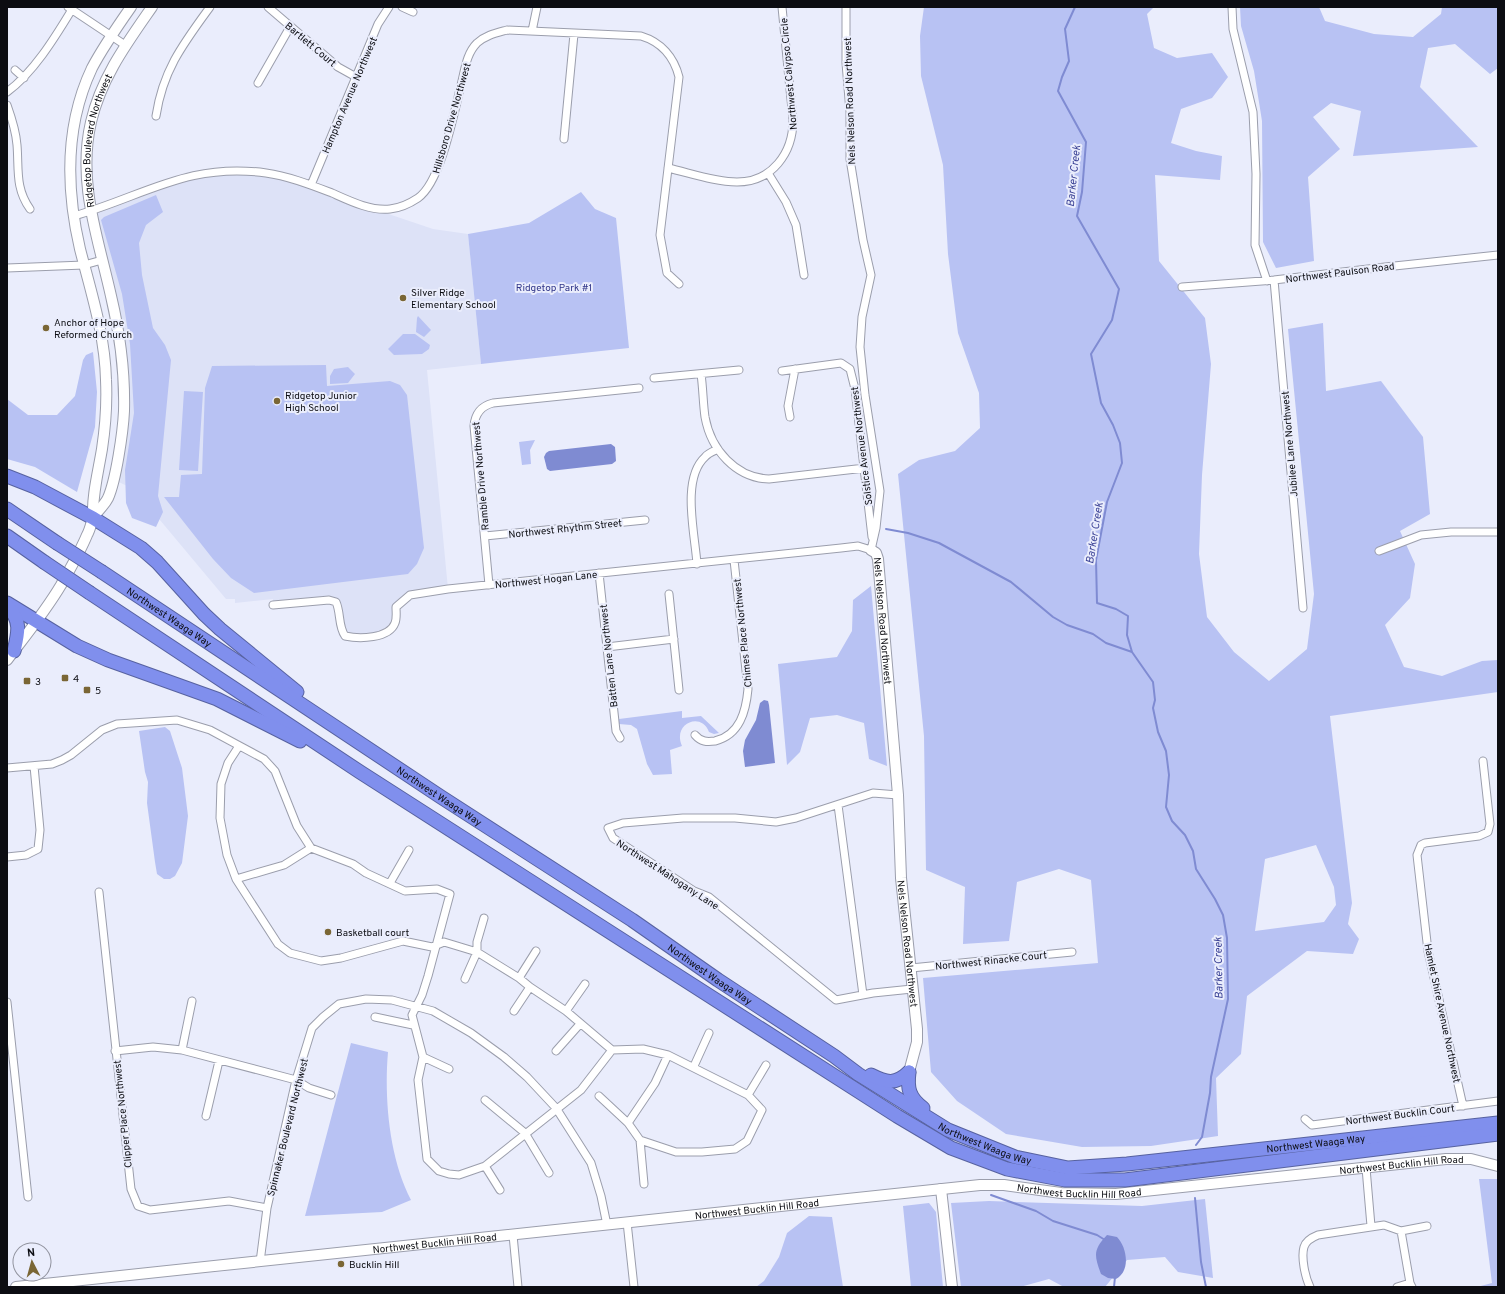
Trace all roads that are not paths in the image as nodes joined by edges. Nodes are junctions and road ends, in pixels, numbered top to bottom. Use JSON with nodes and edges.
{"nodes":[{"id":1,"x":131,"y":7,"type":"edge"},
{"id":2,"x":152,"y":7,"type":"edge"},
{"id":3,"x":210,"y":7,"type":"edge"},
{"id":4,"x":268,"y":7,"type":"edge"},
{"id":5,"x":389,"y":7,"type":"edge"},
{"id":6,"x":402,"y":7,"type":"edge"},
{"id":7,"x":537,"y":7,"type":"edge"},
{"id":8,"x":782,"y":7,"type":"edge"},
{"id":9,"x":846,"y":7,"type":"edge"},
{"id":10,"x":1232,"y":7,"type":"edge"},
{"id":11,"x":70,"y":9,"type":"edge"},
{"id":12,"x":413,"y":12,"type":"dead end"},
{"id":13,"x":290,"y":27,"type":"junction"},
{"id":14,"x":532,"y":30,"type":"junction"},
{"id":15,"x":574,"y":34,"type":"junction"},
{"id":16,"x":112,"y":35,"type":"junction"},
{"id":17,"x":125,"y":46,"type":"junction"},
{"id":18,"x":14,"y":70,"type":"dead end"},
{"id":19,"x":356,"y":77,"type":"junction"},
{"id":20,"x":24,"y":78,"type":"junction"},
{"id":21,"x":258,"y":83,"type":"dead end"},
{"id":22,"x":7,"y":92,"type":"edge"},
{"id":23,"x":7,"y":105,"type":"edge"},
{"id":24,"x":156,"y":116,"type":"dead end"},
{"id":25,"x":564,"y":139,"type":"dead end"},
{"id":26,"x":668,"y":168,"type":"junction"},
{"id":27,"x":768,"y":173,"type":"junction"},
{"id":28,"x":311,"y":185,"type":"junction"},
{"id":29,"x":30,"y":209,"type":"dead end"},
{"id":30,"x":90,"y":212,"type":"junction"},
{"id":31,"x":74,"y":216,"type":"junction"},
{"id":32,"x":1498,"y":255,"type":"edge"},
{"id":33,"x":102,"y":260,"type":"junction"},
{"id":34,"x":84,"y":265,"type":"junction"},
{"id":35,"x":7,"y":268,"type":"edge"},
{"id":36,"x":804,"y":275,"type":"dead end"},
{"id":37,"x":1270,"y":281,"type":"junction"},
{"id":38,"x":679,"y":284,"type":"dead end"},
{"id":39,"x":1182,"y":287,"type":"dead end"},
{"id":40,"x":795,"y":369,"type":"junction"},
{"id":41,"x":739,"y":370,"type":"dead end"},
{"id":42,"x":782,"y":371,"type":"dead end"},
{"id":43,"x":701,"y":374,"type":"junction"},
{"id":44,"x":654,"y":378,"type":"dead end"},
{"id":45,"x":639,"y":388,"type":"dead end"},
{"id":46,"x":790,"y":417,"type":"dead end"},
{"id":47,"x":718,"y":449,"type":"junction"},
{"id":48,"x":865,"y":468,"type":"junction"},
{"id":49,"x":7,"y":476,"type":"edge"},
{"id":50,"x":7,"y":509,"type":"edge"},
{"id":51,"x":93,"y":518,"type":"junction"},
{"id":52,"x":645,"y":520,"type":"dead end"},
{"id":53,"x":1498,"y":532,"type":"edge"},
{"id":54,"x":7,"y":536,"type":"edge"},
{"id":55,"x":485,"y":536,"type":"junction"},
{"id":56,"x":872,"y":548,"type":"junction"},
{"id":57,"x":1379,"y":551,"type":"dead end"},
{"id":58,"x":734,"y":560,"type":"junction"},
{"id":59,"x":697,"y":564,"type":"junction"},
{"id":60,"x":599,"y":573,"type":"junction"},
{"id":61,"x":489,"y":585,"type":"junction"},
{"id":62,"x":669,"y":594,"type":"dead end"},
{"id":63,"x":7,"y":604,"type":"edge"},
{"id":64,"x":274,"y":605,"type":"dead end"},
{"id":65,"x":1303,"y":608,"type":"dead end"},
{"id":66,"x":38,"y":622,"type":"junction"},
{"id":67,"x":674,"y":639,"type":"junction"},
{"id":68,"x":607,"y":647,"type":"junction"},
{"id":69,"x":10,"y":655,"type":"edge"},
{"id":70,"x":679,"y":690,"type":"dead end"},
{"id":71,"x":336,"y":726,"type":"junction"},
{"id":72,"x":695,"y":735,"type":"dead end"},
{"id":73,"x":620,"y":738,"type":"dead end"},
{"id":74,"x":240,"y":746,"type":"junction"},
{"id":75,"x":1483,"y":762,"type":"dead end"},
{"id":76,"x":34,"y":766,"type":"junction"},
{"id":77,"x":7,"y":768,"type":"edge"},
{"id":78,"x":360,"y":772,"type":"junction"},
{"id":79,"x":898,"y":795,"type":"junction"},
{"id":80,"x":838,"y":805,"type":"junction"},
{"id":81,"x":311,"y":848,"type":"junction"},
{"id":82,"x":409,"y":850,"type":"dead end"},
{"id":83,"x":7,"y":856,"type":"edge"},
{"id":84,"x":236,"y":879,"type":"junction"},
{"id":85,"x":390,"y":883,"type":"junction"},
{"id":86,"x":99,"y":892,"type":"dead end"},
{"id":87,"x":484,"y":918,"type":"dead end"},
{"id":88,"x":438,"y":944,"type":"junction"},
{"id":89,"x":536,"y":951,"type":"dead end"},
{"id":90,"x":477,"y":952,"type":"junction"},
{"id":91,"x":1072,"y":952,"type":"dead end"},
{"id":92,"x":911,"y":968,"type":"junction"},
{"id":93,"x":519,"y":978,"type":"junction"},
{"id":94,"x":465,"y":979,"type":"dead end"},
{"id":95,"x":585,"y":984,"type":"dead end"},
{"id":96,"x":530,"y":987,"type":"junction"},
{"id":97,"x":912,"y":989,"type":"junction"},
{"id":98,"x":863,"y":995,"type":"junction"},
{"id":99,"x":192,"y":1001,"type":"dead end"},
{"id":100,"x":7,"y":1002,"type":"edge"},
{"id":101,"x":416,"y":1006,"type":"junction"},
{"id":102,"x":514,"y":1011,"type":"dead end"},
{"id":103,"x":566,"y":1011,"type":"junction"},
{"id":104,"x":375,"y":1017,"type":"dead end"},
{"id":105,"x":580,"y":1024,"type":"junction"},
{"id":106,"x":413,"y":1025,"type":"junction"},
{"id":107,"x":709,"y":1033,"type":"dead end"},
{"id":108,"x":182,"y":1050,"type":"junction"},
{"id":109,"x":612,"y":1050,"type":"junction"},
{"id":110,"x":115,"y":1051,"type":"junction"},
{"id":111,"x":556,"y":1051,"type":"dead end"},
{"id":112,"x":668,"y":1055,"type":"junction"},
{"id":113,"x":834,"y":1056,"type":"junction"},
{"id":114,"x":423,"y":1057,"type":"junction"},
{"id":115,"x":219,"y":1061,"type":"junction"},
{"id":116,"x":766,"y":1065,"type":"dead end"},
{"id":117,"x":694,"y":1066,"type":"junction"},
{"id":118,"x":449,"y":1069,"type":"dead end"},
{"id":119,"x":909,"y":1072,"type":"junction"},
{"id":120,"x":296,"y":1080,"type":"junction"},
{"id":121,"x":331,"y":1095,"type":"dead end"},
{"id":122,"x":748,"y":1095,"type":"junction"},
{"id":123,"x":598,"y":1096,"type":"dead end"},
{"id":124,"x":485,"y":1100,"type":"dead end"},
{"id":125,"x":1498,"y":1101,"type":"edge"},
{"id":126,"x":1463,"y":1106,"type":"junction"},
{"id":127,"x":556,"y":1108,"type":"junction"},
{"id":128,"x":206,"y":1116,"type":"dead end"},
{"id":129,"x":1305,"y":1120,"type":"dead end"},
{"id":130,"x":1498,"y":1122,"type":"edge"},
{"id":131,"x":628,"y":1123,"type":"junction"},
{"id":132,"x":948,"y":1130,"type":"junction"},
{"id":133,"x":526,"y":1133,"type":"junction"},
{"id":134,"x":1498,"y":1134,"type":"edge"},
{"id":135,"x":640,"y":1140,"type":"junction"},
{"id":136,"x":485,"y":1166,"type":"junction"},
{"id":137,"x":1498,"y":1166,"type":"edge"},
{"id":138,"x":1366,"y":1168,"type":"junction"},
{"id":139,"x":549,"y":1172,"type":"dead end"},
{"id":140,"x":644,"y":1184,"type":"dead end"},
{"id":141,"x":941,"y":1189,"type":"junction"},
{"id":142,"x":500,"y":1190,"type":"dead end"},
{"id":143,"x":28,"y":1197,"type":"dead end"},
{"id":144,"x":267,"y":1208,"type":"junction"},
{"id":145,"x":628,"y":1222,"type":"junction"},
{"id":146,"x":607,"y":1225,"type":"junction"},
{"id":147,"x":1371,"y":1226,"type":"junction"},
{"id":148,"x":1427,"y":1226,"type":"dead end"},
{"id":149,"x":1401,"y":1231,"type":"junction"},
{"id":150,"x":513,"y":1235,"type":"junction"},
{"id":151,"x":260,"y":1262,"type":"junction"},
{"id":152,"x":1411,"y":1285,"type":"edge"},
{"id":153,"x":16,"y":1287,"type":"edge"},
{"id":154,"x":518,"y":1287,"type":"edge"},
{"id":155,"x":634,"y":1287,"type":"edge"},
{"id":156,"x":952,"y":1287,"type":"edge"},
{"id":157,"x":1310,"y":1287,"type":"edge"},
{"id":158,"x":1397,"y":1287,"type":"edge"}],
"edges":[{"from":1,"to":16,"type":"main road","name":"Ridgetop Boulevard Northwest"},
{"from":2,"to":17,"type":"main road","name":"Ridgetop Boulevard Northwest"},
{"from":3,"to":24,"type":"street"},
{"from":4,"to":13,"type":"street","name":"Bartlett Court"},
{"from":5,"to":19,"type":"street","name":"Hampton Avenue Northwest"},
{"from":6,"to":12,"type":"street"},
{"from":7,"to":14,"type":"street"},
{"from":8,"to":27,"type":"street","name":"Northwest Calypso Circle"},
{"from":9,"to":56,"type":"street","name":"Nels Nelson Road Northwest"},
{"from":10,"to":37,"type":"street","name":"Jubilee Lane Northwest"},
{"from":11,"to":16,"type":"street"},
{"from":11,"to":20,"type":"street"},
{"from":13,"to":19,"type":"street","name":"Bartlett Court"},
{"from":13,"to":21,"type":"street"},
{"from":14,"to":15,"type":"street","name":"Hillsboro Drive Northwest"},
{"from":14,"to":28,"type":"street","name":"Hillsboro Drive Northwest"},
{"from":15,"to":25,"type":"street"},
{"from":15,"to":26,"type":"street","name":"Hillsboro Drive Northwest"},
{"from":16,"to":17,"type":"street"},
{"from":16,"to":31,"type":"main road","name":"Ridgetop Boulevard Northwest"},
{"from":17,"to":30,"type":"main road","name":"Ridgetop Boulevard Northwest"},
{"from":18,"to":20,"type":"street"},
{"from":19,"to":28,"type":"street","name":"Hampton Avenue Northwest"},
{"from":20,"to":22,"type":"street"},
{"from":23,"to":29,"type":"street"},
{"from":26,"to":27,"type":"street","name":"Northwest Calypso Circle"},
{"from":26,"to":38,"type":"street","name":"Hillsboro Drive Northwest"},
{"from":27,"to":36,"type":"street"},
{"from":28,"to":30,"type":"street","name":"Hillsboro Drive Northwest"},
{"from":30,"to":31,"type":"street","name":"Hillsboro Drive Northwest"},
{"from":30,"to":33,"type":"main road","name":"Ridgetop Boulevard Northwest"},
{"from":31,"to":34,"type":"main road","name":"Ridgetop Boulevard Northwest"},
{"from":32,"to":37,"type":"street","name":"Northwest Paulson Road"},
{"from":33,"to":34,"type":"street"},
{"from":33,"to":51,"type":"main road","name":"Ridgetop Boulevard Northwest"},
{"from":34,"to":35,"type":"street"},
{"from":34,"to":51,"type":"main road","name":"Ridgetop Boulevard Northwest"},
{"from":37,"to":39,"type":"street","name":"Northwest Paulson Road"},
{"from":37,"to":65,"type":"street","name":"Jubilee Lane Northwest"},
{"from":40,"to":42,"type":"street","name":"Solstice Avenue Northwest"},
{"from":40,"to":46,"type":"street"},
{"from":40,"to":48,"type":"street","name":"Solstice Avenue Northwest"},
{"from":41,"to":43,"type":"street"},
{"from":43,"to":44,"type":"street"},
{"from":43,"to":47,"type":"street"},
{"from":45,"to":55,"type":"street","name":"Ramble Drive Northwest"},
{"from":47,"to":48,"type":"street"},
{"from":47,"to":59,"type":"street"},
{"from":48,"to":56,"type":"street","name":"Solstice Avenue Northwest"},
{"from":49,"to":51,"type":"highway"},
{"from":50,"to":71,"type":"highway","name":"Northwest Waaga Way","bridge":true},
{"from":51,"to":66,"type":"main road","name":"Ridgetop Boulevard Northwest"},
{"from":51,"to":71,"type":"highway"},
{"from":52,"to":55,"type":"street","name":"Northwest Rhythm Street"},
{"from":53,"to":57,"type":"street"},
{"from":54,"to":78,"type":"highway","name":"Northwest Waaga Way","bridge":true},
{"from":55,"to":61,"type":"street","name":"Ramble Drive Northwest"},
{"from":56,"to":58,"type":"street","name":"Northwest Hogan Lane"},
{"from":56,"to":79,"type":"main road","name":"Nels Nelson Road Northwest"},
{"from":58,"to":59,"type":"street","name":"Northwest Hogan Lane"},
{"from":58,"to":72,"type":"street","name":"Chimes Place Northwest"},
{"from":59,"to":60,"type":"street","name":"Northwest Hogan Lane"},
{"from":60,"to":61,"type":"street","name":"Northwest Hogan Lane"},
{"from":60,"to":68,"type":"street","name":"Batten Lane Northwest"},
{"from":61,"to":64,"type":"street","name":"Northwest Hogan Lane"},
{"from":62,"to":67,"type":"street"},
{"from":63,"to":66,"type":"highway"},
{"from":63,"to":69,"type":"highway"},
{"from":66,"to":69,"type":"main road","name":"Ridgetop Boulevard Northwest"},
{"from":66,"to":78,"type":"highway"},
{"from":67,"to":68,"type":"street"},
{"from":67,"to":70,"type":"street"},
{"from":68,"to":73,"type":"street","name":"Batten Lane Northwest"},
{"from":71,"to":113,"type":"highway","name":"Northwest Waaga Way"},
{"from":74,"to":76,"type":"street"},
{"from":74,"to":81,"type":"street"},
{"from":74,"to":84,"type":"street"},
{"from":75,"to":126,"type":"street","name":"Hamlet Shire Avenue Northwest"},
{"from":76,"to":77,"type":"street"},
{"from":76,"to":83,"type":"street"},
{"from":78,"to":134,"type":"highway","name":"Northwest Waaga Way"},
{"from":79,"to":80,"type":"street"},
{"from":79,"to":92,"type":"main road","name":"Nels Nelson Road Northwest"},
{"from":80,"to":98,"type":"street"},
{"from":80,"to":98,"type":"street","name":"Northwest Mahogany Lane"},
{"from":81,"to":84,"type":"street"},
{"from":81,"to":85,"type":"street"},
{"from":82,"to":85,"type":"street"},
{"from":84,"to":88,"type":"street"},
{"from":85,"to":88,"type":"street"},
{"from":86,"to":110,"type":"street","name":"Clipper Place Northwest"},
{"from":87,"to":90,"type":"street"},
{"from":88,"to":90,"type":"street"},
{"from":88,"to":101,"type":"street"},
{"from":89,"to":93,"type":"street"},
{"from":90,"to":93,"type":"street"},
{"from":90,"to":94,"type":"street"},
{"from":91,"to":92,"type":"street","name":"Northwest Rinacke Court"},
{"from":92,"to":97,"type":"main road","name":"Nels Nelson Road Northwest"},
{"from":93,"to":96,"type":"street"},
{"from":95,"to":103,"type":"street"},
{"from":96,"to":102,"type":"street"},
{"from":96,"to":103,"type":"street"},
{"from":97,"to":98,"type":"street"},
{"from":97,"to":119,"type":"main road","name":"Nels Nelson Road Northwest"},
{"from":99,"to":108,"type":"street"},
{"from":100,"to":143,"type":"street"},
{"from":101,"to":106,"type":"street"},
{"from":101,"to":120,"type":"street","name":"Spinnaker Boulevard Northwest"},
{"from":101,"to":127,"type":"street","name":"Spinnaker Boulevard Northwest"},
{"from":103,"to":105,"type":"street"},
{"from":104,"to":106,"type":"street"},
{"from":105,"to":109,"type":"street"},
{"from":105,"to":111,"type":"street"},
{"from":106,"to":114,"type":"street"},
{"from":107,"to":117,"type":"street"},
{"from":108,"to":110,"type":"street"},
{"from":108,"to":115,"type":"street"},
{"from":109,"to":112,"type":"street"},
{"from":109,"to":127,"type":"street"},
{"from":110,"to":144,"type":"street","name":"Clipper Place Northwest"},
{"from":112,"to":117,"type":"street"},
{"from":112,"to":131,"type":"street"},
{"from":113,"to":119,"type":"highway"},
{"from":113,"to":132,"type":"highway","name":"Northwest Waaga Way"},
{"from":114,"to":118,"type":"street"},
{"from":114,"to":136,"type":"street"},
{"from":115,"to":120,"type":"street"},
{"from":115,"to":128,"type":"street"},
{"from":116,"to":122,"type":"street"},
{"from":117,"to":122,"type":"street"},
{"from":119,"to":132,"type":"highway"},
{"from":120,"to":121,"type":"street"},
{"from":120,"to":144,"type":"street","name":"Spinnaker Boulevard Northwest"},
{"from":122,"to":135,"type":"street"},
{"from":123,"to":131,"type":"street"},
{"from":124,"to":133,"type":"street"},
{"from":125,"to":126,"type":"street","name":"Northwest Bucklin Court"},
{"from":126,"to":129,"type":"street","name":"Northwest Bucklin Court"},
{"from":127,"to":133,"type":"street"},
{"from":127,"to":146,"type":"street","name":"Spinnaker Boulevard Northwest"},
{"from":130,"to":132,"type":"highway","name":"Northwest Waaga Way"},
{"from":131,"to":135,"type":"street"},
{"from":133,"to":136,"type":"street"},
{"from":133,"to":139,"type":"street"},
{"from":135,"to":140,"type":"street"},
{"from":136,"to":142,"type":"street"},
{"from":137,"to":138,"type":"main road","name":"Northwest Bucklin Hill Road"},
{"from":138,"to":141,"type":"main road","name":"Northwest Bucklin Hill Road"},
{"from":138,"to":147,"type":"street"},
{"from":141,"to":145,"type":"main road","name":"Northwest Bucklin Hill Road"},
{"from":141,"to":156,"type":"main road"},
{"from":144,"to":151,"type":"street","name":"Spinnaker Boulevard Northwest"},
{"from":145,"to":146,"type":"main road","name":"Northwest Bucklin Hill Road"},
{"from":145,"to":155,"type":"street"},
{"from":146,"to":150,"type":"main road","name":"Northwest Bucklin Hill Road"},
{"from":147,"to":149,"type":"street"},
{"from":147,"to":157,"type":"street"},
{"from":148,"to":149,"type":"street"},
{"from":149,"to":152,"type":"street"},
{"from":150,"to":151,"type":"main road","name":"Northwest Bucklin Hill Road"},
{"from":150,"to":154,"type":"street"},
{"from":151,"to":153,"type":"main road","name":"Northwest Bucklin Hill Road"},
{"from":152,"to":158,"type":"street"}]}
